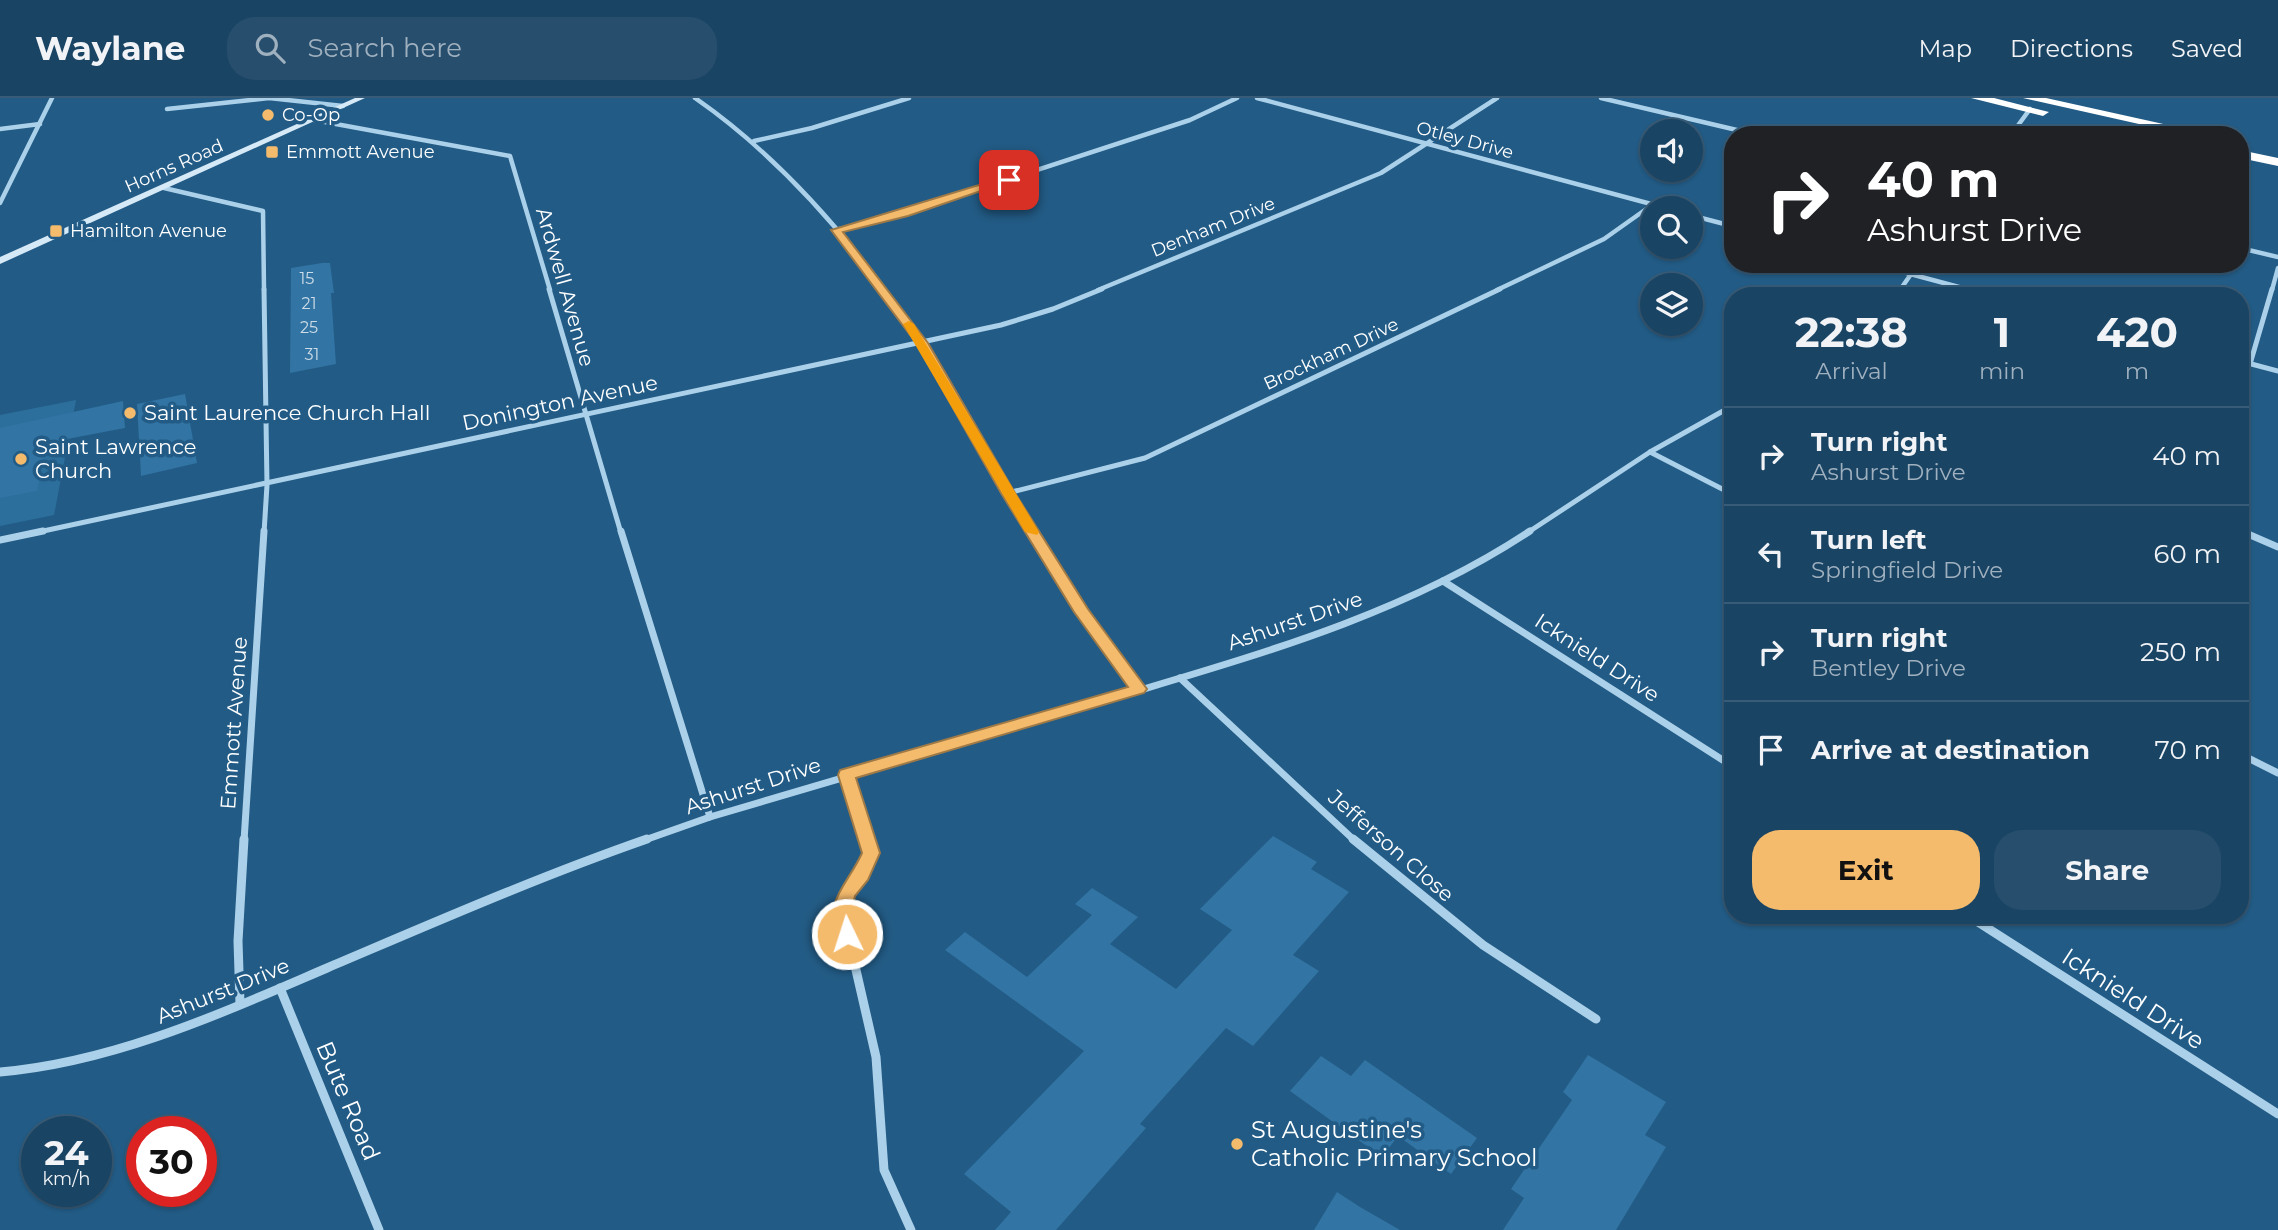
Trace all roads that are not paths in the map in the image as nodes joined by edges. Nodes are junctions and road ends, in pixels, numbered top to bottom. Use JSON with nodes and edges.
{"nodes":[{"id":1,"x":52,"y":98,"type":"edge"},
{"id":2,"x":361,"y":98,"type":"edge"},
{"id":3,"x":695,"y":98,"type":"edge"},
{"id":4,"x":909,"y":98,"type":"edge"},
{"id":5,"x":1237,"y":98,"type":"edge"},
{"id":6,"x":1257,"y":98,"type":"edge"},
{"id":7,"x":1497,"y":98,"type":"edge"},
{"id":8,"x":1601,"y":98,"type":"edge"},
{"id":9,"x":1977,"y":98,"type":"edge"},
{"id":10,"x":247,"y":99,"type":"edge"},
{"id":11,"x":2030,"y":104,"type":"edge"},
{"id":12,"x":343,"y":106,"type":"junction"},
{"id":13,"x":167,"y":109,"type":"dead end"},
{"id":14,"x":314,"y":120,"type":"junction"},
{"id":15,"x":40,"y":124,"type":"junction"},
{"id":16,"x":2017,"y":126,"type":"edge"},
{"id":17,"x":2116,"y":126,"type":"edge"},
{"id":18,"x":2156,"y":126,"type":"edge"},
{"id":19,"x":1724,"y":127,"type":"edge"},
{"id":20,"x":0,"y":129,"type":"edge"},
{"id":21,"x":754,"y":141,"type":"junction"},
{"id":22,"x":2249,"y":143,"type":"edge"},
{"id":23,"x":1428,"y":145,"type":"junction"},
{"id":24,"x":2278,"y":149,"type":"edge"},
{"id":25,"x":2249,"y":156,"type":"edge"},
{"id":26,"x":2278,"y":162,"type":"edge"},
{"id":27,"x":164,"y":188,"type":"junction"},
{"id":28,"x":1640,"y":202,"type":"edge"},
{"id":29,"x":0,"y":203,"type":"edge"},
{"id":30,"x":1640,"y":214,"type":"edge"},
{"id":31,"x":1703,"y":218,"type":"edge"},
{"id":32,"x":1724,"y":224,"type":"edge"},
{"id":33,"x":836,"y":230,"type":"junction"},
{"id":34,"x":2249,"y":250,"type":"edge"},
{"id":35,"x":2278,"y":257,"type":"edge"},
{"id":36,"x":0,"y":261,"type":"edge"},
{"id":37,"x":2278,"y":268,"type":"edge"},
{"id":38,"x":1906,"y":273,"type":"edge"},
{"id":39,"x":1910,"y":274,"type":"junction"},
{"id":40,"x":1902,"y":287,"type":"edge"},
{"id":41,"x":1958,"y":287,"type":"edge"},
{"id":42,"x":922,"y":343,"type":"junction"},
{"id":43,"x":2250,"y":364,"type":"joint"},
{"id":44,"x":2278,"y":371,"type":"edge"},
{"id":45,"x":1724,"y":410,"type":"edge"},
{"id":46,"x":584,"y":413,"type":"junction"},
{"id":47,"x":1650,"y":452,"type":"junction"},
{"id":48,"x":267,"y":485,"type":"junction"},
{"id":49,"x":1724,"y":490,"type":"edge"},
{"id":50,"x":1008,"y":493,"type":"junction"},
{"id":51,"x":2249,"y":535,"type":"edge"},
{"id":52,"x":0,"y":540,"type":"edge"},
{"id":53,"x":2278,"y":547,"type":"edge"},
{"id":54,"x":1443,"y":580,"type":"junction"},
{"id":55,"x":1180,"y":678,"type":"junction"},
{"id":56,"x":1139,"y":689,"type":"junction"},
{"id":57,"x":2249,"y":758,"type":"edge"},
{"id":58,"x":1724,"y":760,"type":"edge"},
{"id":59,"x":2278,"y":773,"type":"edge"},
{"id":60,"x":846,"y":775,"type":"junction"},
{"id":61,"x":710,"y":817,"type":"junction"},
{"id":62,"x":1981,"y":924,"type":"edge"},
{"id":63,"x":280,"y":988,"type":"junction"},
{"id":64,"x":240,"y":1004,"type":"junction"},
{"id":65,"x":1596,"y":1019,"type":"dead end"},
{"id":66,"x":0,"y":1072,"type":"edge"},
{"id":67,"x":2278,"y":1114,"type":"edge"},
{"id":68,"x":380,"y":1230,"type":"edge"},
{"id":69,"x":911,"y":1230,"type":"edge"}],
"edges":[{"from":1,"to":15,"type":"street"},
{"from":2,"to":12,"type":"street","name":"Horns Road"},
{"from":3,"to":21,"type":"street"},
{"from":4,"to":21,"type":"street"},
{"from":5,"to":33,"type":"street"},
{"from":6,"to":23,"type":"street","name":"Otley Drive"},
{"from":7,"to":23,"type":"street","name":"Denham Drive"},
{"from":8,"to":19,"type":"street"},
{"from":9,"to":11,"type":"highway"},
{"from":10,"to":12,"type":"street"},
{"from":10,"to":13,"type":"street"},
{"from":11,"to":16,"type":"street"},
{"from":11,"to":17,"type":"highway"},
{"from":11,"to":18,"type":"highway"},
{"from":12,"to":14,"type":"street","name":"Horns Road"},
{"from":14,"to":27,"type":"street","name":"Horns Road"},
{"from":14,"to":46,"type":"street","name":"Ardwell Avenue"},
{"from":15,"to":20,"type":"street"},
{"from":15,"to":29,"type":"street"},
{"from":21,"to":33,"type":"street"},
{"from":22,"to":24,"type":"highway"},
{"from":23,"to":28,"type":"street","name":"Otley Drive"},
{"from":23,"to":42,"type":"street","name":"Denham Drive"},
{"from":25,"to":26,"type":"highway"},
{"from":27,"to":36,"type":"street","name":"Horns Road"},
{"from":27,"to":48,"type":"street","name":"Emmott Avenue"},
{"from":30,"to":50,"type":"street","name":"Brockham Drive"},
{"from":31,"to":32,"type":"street"},
{"from":33,"to":42,"type":"street"},
{"from":34,"to":35,"type":"street"},
{"from":37,"to":43,"type":"street"},
{"from":38,"to":39,"type":"street"},
{"from":39,"to":40,"type":"street"},
{"from":39,"to":41,"type":"street"},
{"from":42,"to":46,"type":"street","name":"Donington Avenue"},
{"from":42,"to":50,"type":"street"},
{"from":43,"to":44,"type":"street"},
{"from":45,"to":47,"type":"street","name":"Ashurst Drive"},
{"from":46,"to":48,"type":"street","name":"Donington Avenue"},
{"from":46,"to":61,"type":"street","name":"Ardwell Avenue"},
{"from":47,"to":49,"type":"street"},
{"from":47,"to":54,"type":"street","name":"Ashurst Drive"},
{"from":48,"to":52,"type":"street","name":"Donington Avenue"},
{"from":48,"to":64,"type":"street","name":"Emmott Avenue"},
{"from":50,"to":56,"type":"street"},
{"from":51,"to":53,"type":"street"},
{"from":54,"to":55,"type":"street","name":"Ashurst Drive"},
{"from":54,"to":58,"type":"street","name":"Icknield Drive"},
{"from":55,"to":56,"type":"street","name":"Ashurst Drive"},
{"from":55,"to":65,"type":"street","name":"Jefferson Close"},
{"from":56,"to":60,"type":"street","name":"Ashurst Drive"},
{"from":57,"to":59,"type":"street"},
{"from":60,"to":61,"type":"street","name":"Ashurst Drive"},
{"from":60,"to":69,"type":"street"},
{"from":61,"to":63,"type":"street","name":"Ashurst Drive"},
{"from":62,"to":67,"type":"street","name":"Icknield Drive"},
{"from":63,"to":64,"type":"street","name":"Ashurst Drive"},
{"from":63,"to":68,"type":"street","name":"Bute Road"},
{"from":64,"to":66,"type":"street","name":"Ashurst Drive"}]}
